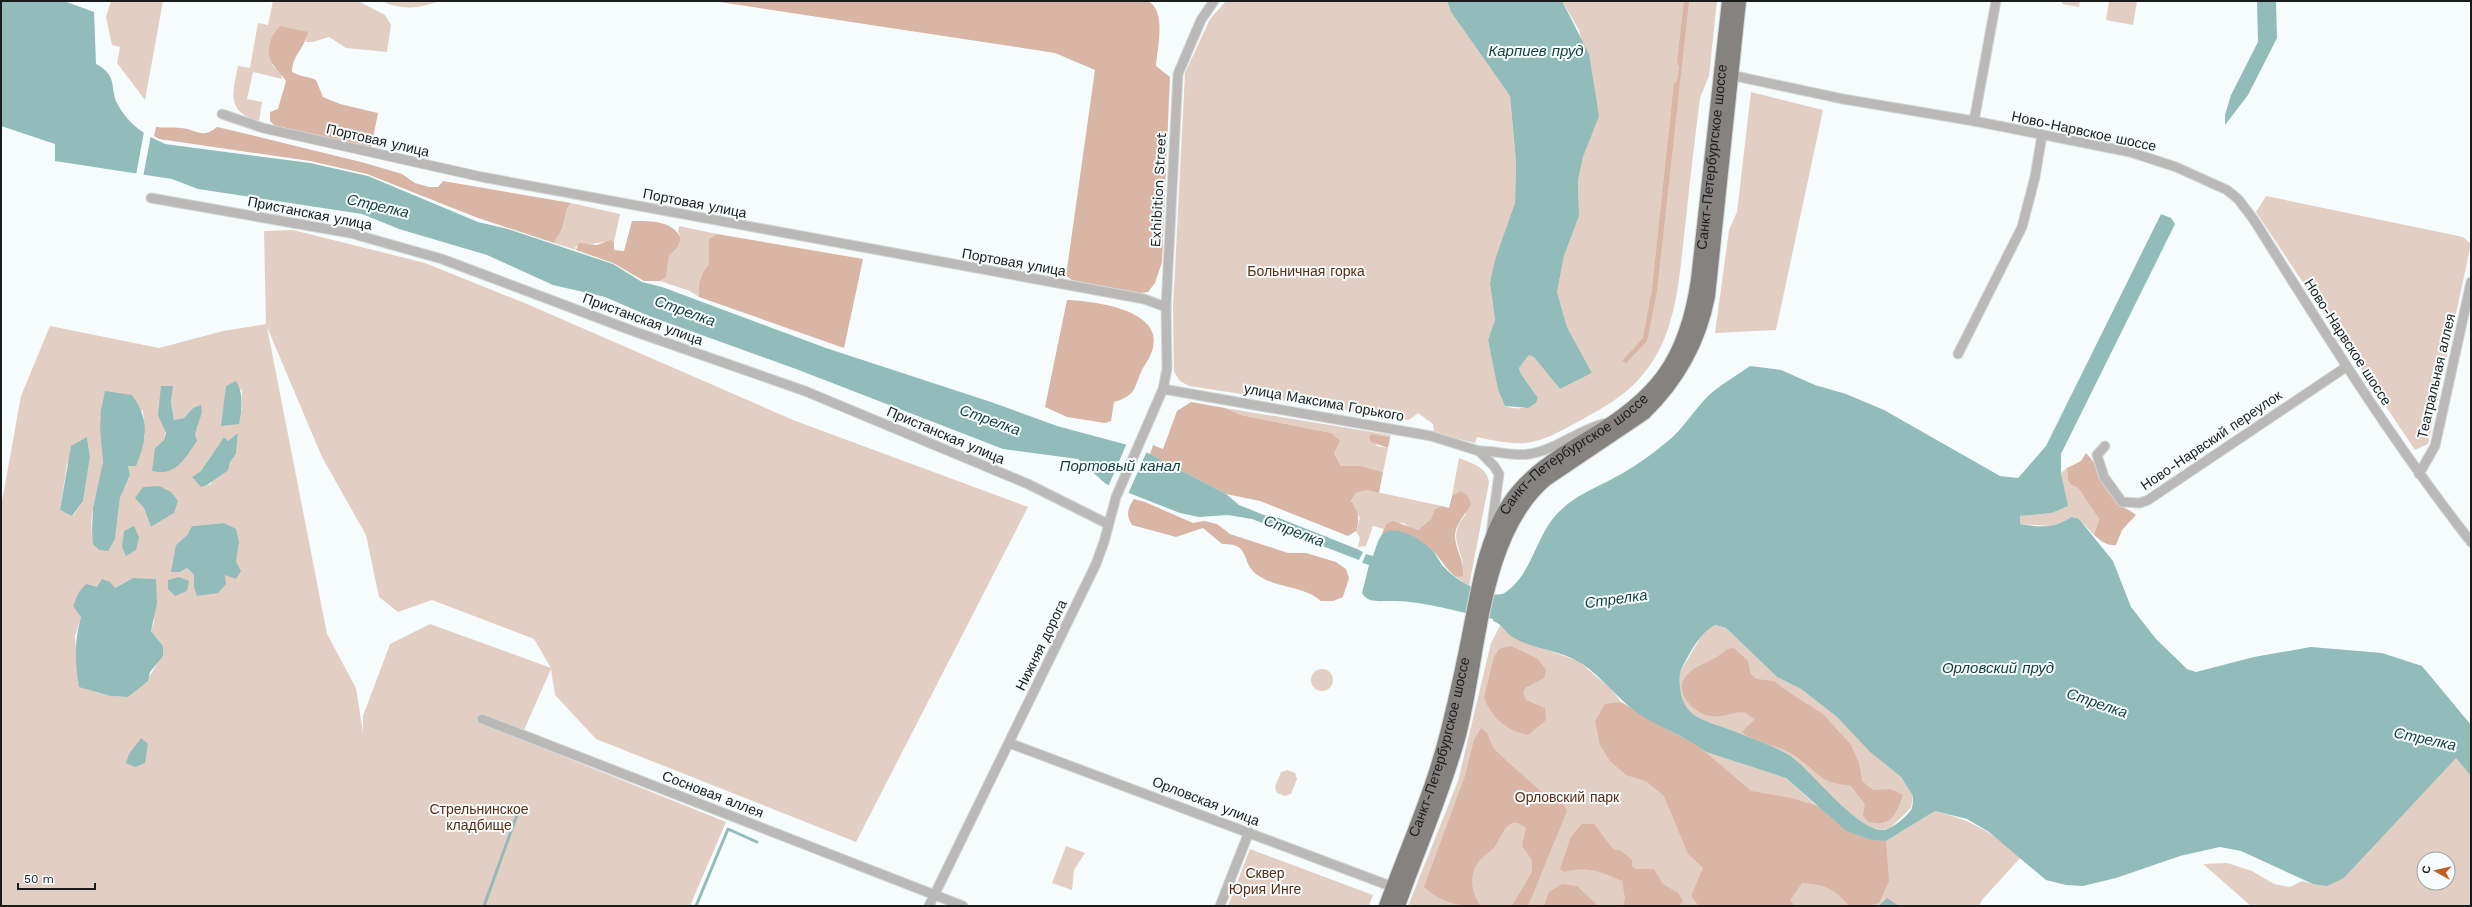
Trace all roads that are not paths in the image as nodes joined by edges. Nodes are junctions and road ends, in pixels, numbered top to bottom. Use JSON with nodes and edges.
{"nodes":[{"id":1,"x":1214,"y":1,"type":"edge"},
{"id":2,"x":1729,"y":1,"type":"edge"},
{"id":3,"x":1739,"y":1,"type":"edge"},
{"id":4,"x":1996,"y":1,"type":"edge"},
{"id":5,"x":1726,"y":74,"type":"junction"},
{"id":6,"x":222,"y":114,"type":"dead end"},
{"id":7,"x":1974,"y":121,"type":"junction"},
{"id":8,"x":2042,"y":135,"type":"junction"},
{"id":9,"x":151,"y":198,"type":"dead end"},
{"id":10,"x":2471,"y":282,"type":"edge"},
{"id":11,"x":1166,"y":307,"type":"junction"},
{"id":12,"x":1958,"y":354,"type":"dead end"},
{"id":13,"x":2346,"y":367,"type":"junction"},
{"id":14,"x":1162,"y":389,"type":"junction"},
{"id":15,"x":1616,"y":421,"type":"junction"},
{"id":16,"x":2105,"y":446,"type":"dead end"},
{"id":17,"x":1479,"y":452,"type":"junction"},
{"id":18,"x":2419,"y":474,"type":"junction"},
{"id":19,"x":1108,"y":524,"type":"junction"},
{"id":20,"x":1490,"y":542,"type":"junction"},
{"id":21,"x":2471,"y":542,"type":"edge"},
{"id":22,"x":1486,"y":578,"type":"junction"},
{"id":23,"x":1476,"y":626,"type":"junction"},
{"id":24,"x":482,"y":719,"type":"dead end"},
{"id":25,"x":1009,"y":743,"type":"junction"},
{"id":26,"x":1248,"y":832,"type":"junction"},
{"id":27,"x":1393,"y":887,"type":"junction"},
{"id":28,"x":934,"y":895,"type":"junction"},
{"id":29,"x":928,"y":906,"type":"edge"},
{"id":30,"x":963,"y":906,"type":"edge"},
{"id":31,"x":1220,"y":906,"type":"edge"},
{"id":32,"x":1386,"y":906,"type":"edge"},
{"id":33,"x":1398,"y":906,"type":"edge"}],
"edges":[{"from":1,"to":11,"type":"street","name":"Exhibition Street"},
{"from":2,"to":5,"type":"main road","name":"Санкт-Петербургское шоссе"},
{"from":3,"to":5,"type":"main road","name":"Санкт-Петербургское шоссе"},
{"from":4,"to":7,"type":"street"},
{"from":5,"to":7,"type":"street","name":"Ново-Нарвское шоссе"},
{"from":5,"to":15,"type":"main road","name":"Санкт-Петербургское шоссе"},
{"from":5,"to":22,"type":"main road","name":"Санкт-Петербургское шоссе"},
{"from":6,"to":11,"type":"street","name":"Портовая улица"},
{"from":7,"to":8,"type":"street","name":"Ново-Нарвское шоссе"},
{"from":8,"to":12,"type":"street"},
{"from":8,"to":13,"type":"street","name":"Ново-Нарвское шоссе"},
{"from":9,"to":19,"type":"street","name":"Пристанская улица"},
{"from":10,"to":18,"type":"street","name":"Театральная аллея"},
{"from":11,"to":14,"type":"street","name":"Exhibition Street"},
{"from":13,"to":16,"type":"street","name":"Ново-Нарвский переулок"},
{"from":13,"to":18,"type":"street","name":"Ново-Нарвское шоссе"},
{"from":14,"to":17,"type":"street","name":"улица Максима Горького"},
{"from":14,"to":19,"type":"street","name":"Нижняя дорога"},
{"from":15,"to":17,"type":"street"},
{"from":15,"to":20,"type":"main road","name":"Санкт-Петербургское шоссе"},
{"from":17,"to":20,"type":"street"},
{"from":18,"to":21,"type":"street","name":"Ново-Нарвское шоссе"},
{"from":19,"to":25,"type":"street","name":"Нижняя дорога"},
{"from":20,"to":22,"type":"main road","name":"Санкт-Петербургское шоссе"},
{"from":22,"to":23,"type":"main road","name":"Санкт-Петербургское шоссе"},
{"from":23,"to":27,"type":"main road","name":"Санкт-Петербургское шоссе"},
{"from":23,"to":33,"type":"main road","name":"Санкт-Петербургское шоссе"},
{"from":24,"to":28,"type":"street","name":"Сосновая аллея"},
{"from":25,"to":26,"type":"street","name":"Орловская улица"},
{"from":25,"to":28,"type":"street","name":"Нижняя дорога"},
{"from":26,"to":27,"type":"street","name":"Орловская улица"},
{"from":26,"to":31,"type":"street"},
{"from":27,"to":32,"type":"main road","name":"Санкт-Петербургское шоссе"},
{"from":28,"to":29,"type":"street","name":"Нижняя дорога"},
{"from":28,"to":30,"type":"street","name":"Сосновая аллея"}]}
